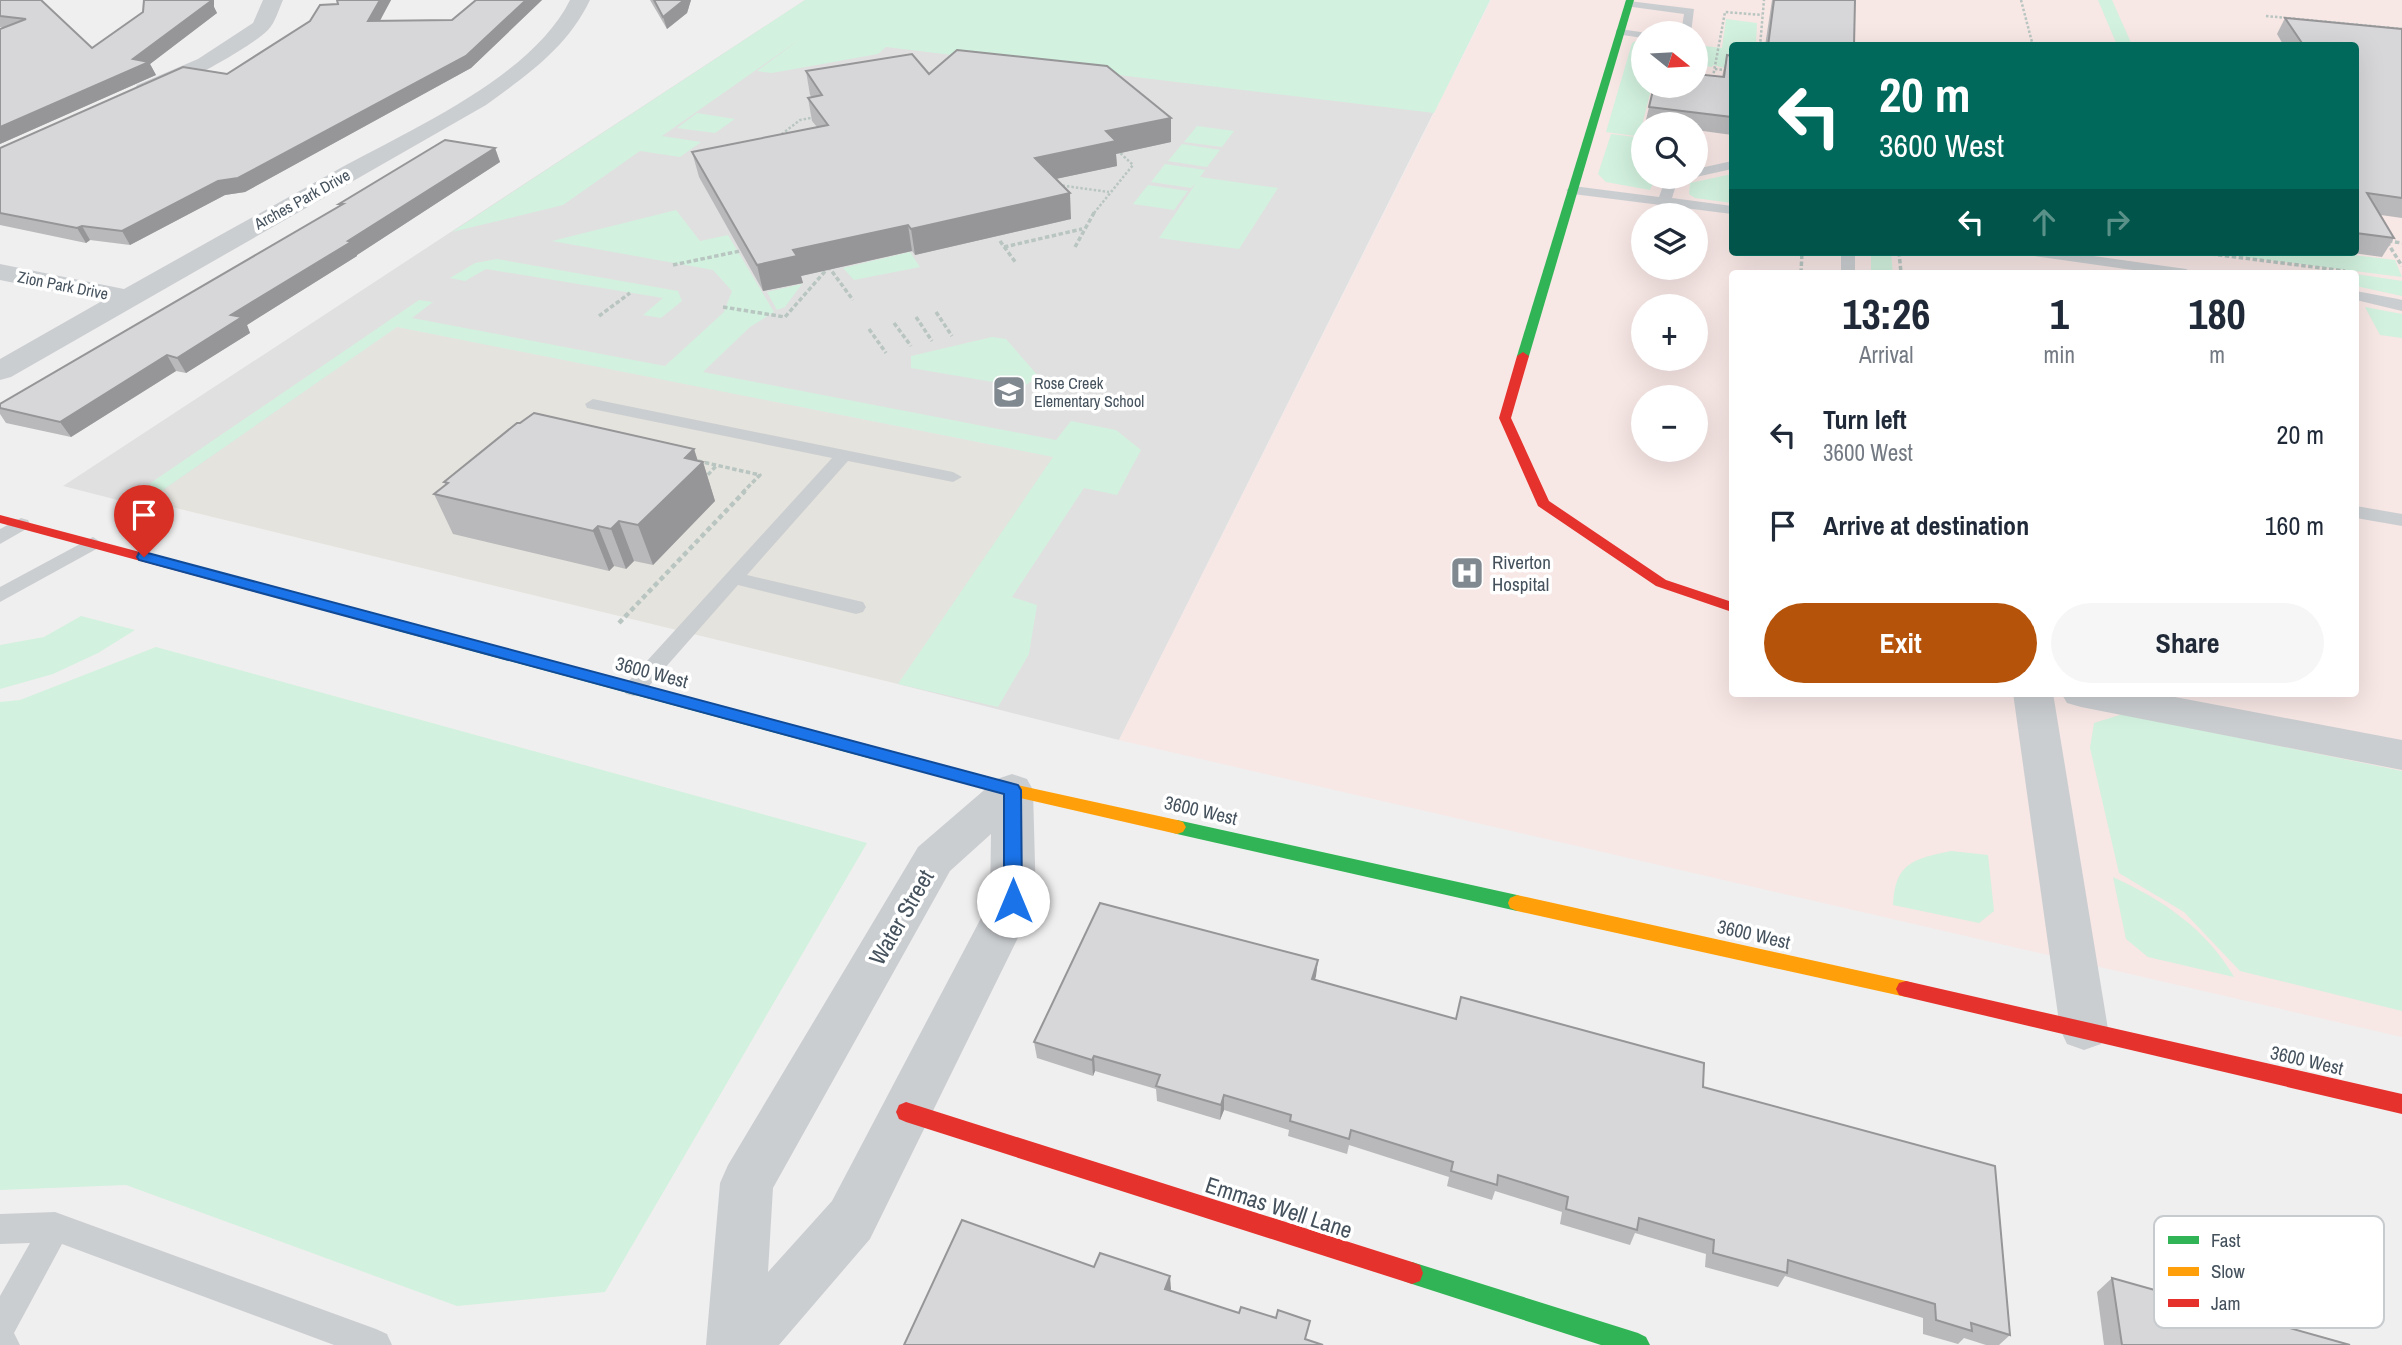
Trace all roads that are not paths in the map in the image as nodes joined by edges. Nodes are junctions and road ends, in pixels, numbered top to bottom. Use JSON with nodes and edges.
{"nodes":[{"id":1,"x":273,"y":0,"type":"edge"},
{"id":2,"x":580,"y":0,"type":"edge"},
{"id":3,"x":1629,"y":2,"type":"edge"},
{"id":4,"x":1688,"y":21,"type":"edge"},
{"id":5,"x":1620,"y":32,"type":"junction"},
{"id":6,"x":1631,"y":33,"type":"edge"},
{"id":7,"x":121,"y":101,"type":"edge"},
{"id":8,"x":1729,"y":166,"type":"edge"},
{"id":9,"x":1708,"y":170,"type":"edge"},
{"id":10,"x":1668,"y":189,"type":"edge"},
{"id":11,"x":1573,"y":190,"type":"junction"},
{"id":12,"x":1665,"y":201,"type":"junction"},
{"id":13,"x":1729,"y":210,"type":"edge"},
{"id":14,"x":2063,"y":256,"type":"edge"},
{"id":15,"x":2164,"y":270,"type":"edge"},
{"id":16,"x":0,"y":272,"type":"edge"},
{"id":17,"x":2359,"y":297,"type":"edge"},
{"id":18,"x":126,"y":298,"type":"junction"},
{"id":19,"x":2402,"y":306,"type":"edge"},
{"id":20,"x":0,"y":371,"type":"edge"},
{"id":21,"x":593,"y":404,"type":"dead end"},
{"id":22,"x":844,"y":455,"type":"junction"},
{"id":23,"x":953,"y":477,"type":"dead end"},
{"id":24,"x":2359,"y":513,"type":"edge"},
{"id":25,"x":0,"y":519,"type":"edge"},
{"id":26,"x":2402,"y":520,"type":"edge"},
{"id":27,"x":21,"y":524,"type":"junction"},
{"id":28,"x":0,"y":538,"type":"edge"},
{"id":29,"x":93,"y":543,"type":"junction"},
{"id":30,"x":733,"y":578,"type":"junction"},
{"id":31,"x":0,"y":596,"type":"edge"},
{"id":32,"x":1729,"y":606,"type":"edge"},
{"id":33,"x":856,"y":607,"type":"dead end"},
{"id":34,"x":634,"y":689,"type":"junction"},
{"id":35,"x":2034,"y":697,"type":"edge"},
{"id":36,"x":2102,"y":697,"type":"edge"},
{"id":37,"x":2402,"y":755,"type":"edge"},
{"id":38,"x":1012,"y":790,"type":"junction"},
{"id":39,"x":2084,"y":1030,"type":"junction"},
{"id":40,"x":2402,"y":1104,"type":"edge"},
{"id":41,"x":906,"y":1112,"type":"junction"},
{"id":42,"x":55,"y":1227,"type":"junction"},
{"id":43,"x":0,"y":1229,"type":"edge"},
{"id":44,"x":0,"y":1327,"type":"edge"},
{"id":45,"x":376,"y":1345,"type":"edge"},
{"id":46,"x":735,"y":1345,"type":"edge"},
{"id":47,"x":741,"y":1345,"type":"edge"},
{"id":48,"x":1638,"y":1345,"type":"edge"}],
"edges":[{"from":1,"to":7,"type":"street"},
{"from":2,"to":18,"type":"street","name":"Arches Park Drive"},
{"from":3,"to":4,"type":"lane"},
{"from":3,"to":5,"type":"street"},
{"from":5,"to":6,"type":"lane"},
{"from":5,"to":11,"type":"street"},
{"from":8,"to":9,"type":"lane"},
{"from":10,"to":12,"type":"lane"},
{"from":11,"to":12,"type":"lane"},
{"from":11,"to":32,"type":"street"},
{"from":12,"to":13,"type":"lane"},
{"from":14,"to":15,"type":"lane"},
{"from":16,"to":18,"type":"street","name":"Zion Park Drive"},
{"from":17,"to":19,"type":"lane"},
{"from":18,"to":20,"type":"street","name":"Arches Park Drive"},
{"from":21,"to":22,"type":"lane"},
{"from":22,"to":23,"type":"lane"},
{"from":22,"to":30,"type":"lane"},
{"from":24,"to":26,"type":"lane"},
{"from":25,"to":27,"type":"street","name":"3600 West"},
{"from":27,"to":28,"type":"lane"},
{"from":27,"to":29,"type":"street","name":"3600 West"},
{"from":29,"to":31,"type":"lane"},
{"from":29,"to":34,"type":"street","name":"3600 West"},
{"from":30,"to":33,"type":"lane"},
{"from":30,"to":34,"type":"lane"},
{"from":34,"to":38,"type":"street","name":"3600 West"},
{"from":35,"to":39,"type":"street"},
{"from":36,"to":37,"type":"street"},
{"from":38,"to":39,"type":"street","name":"3600 West"},
{"from":38,"to":41,"type":"street"},
{"from":38,"to":46,"type":"street","name":"Water Street"},
{"from":39,"to":40,"type":"street","name":"3600 West"},
{"from":41,"to":47,"type":"street"},
{"from":41,"to":48,"type":"street","name":"Emmas Well Lane"},
{"from":42,"to":43,"type":"lane"},
{"from":42,"to":44,"type":"lane"},
{"from":42,"to":45,"type":"lane"}]}
